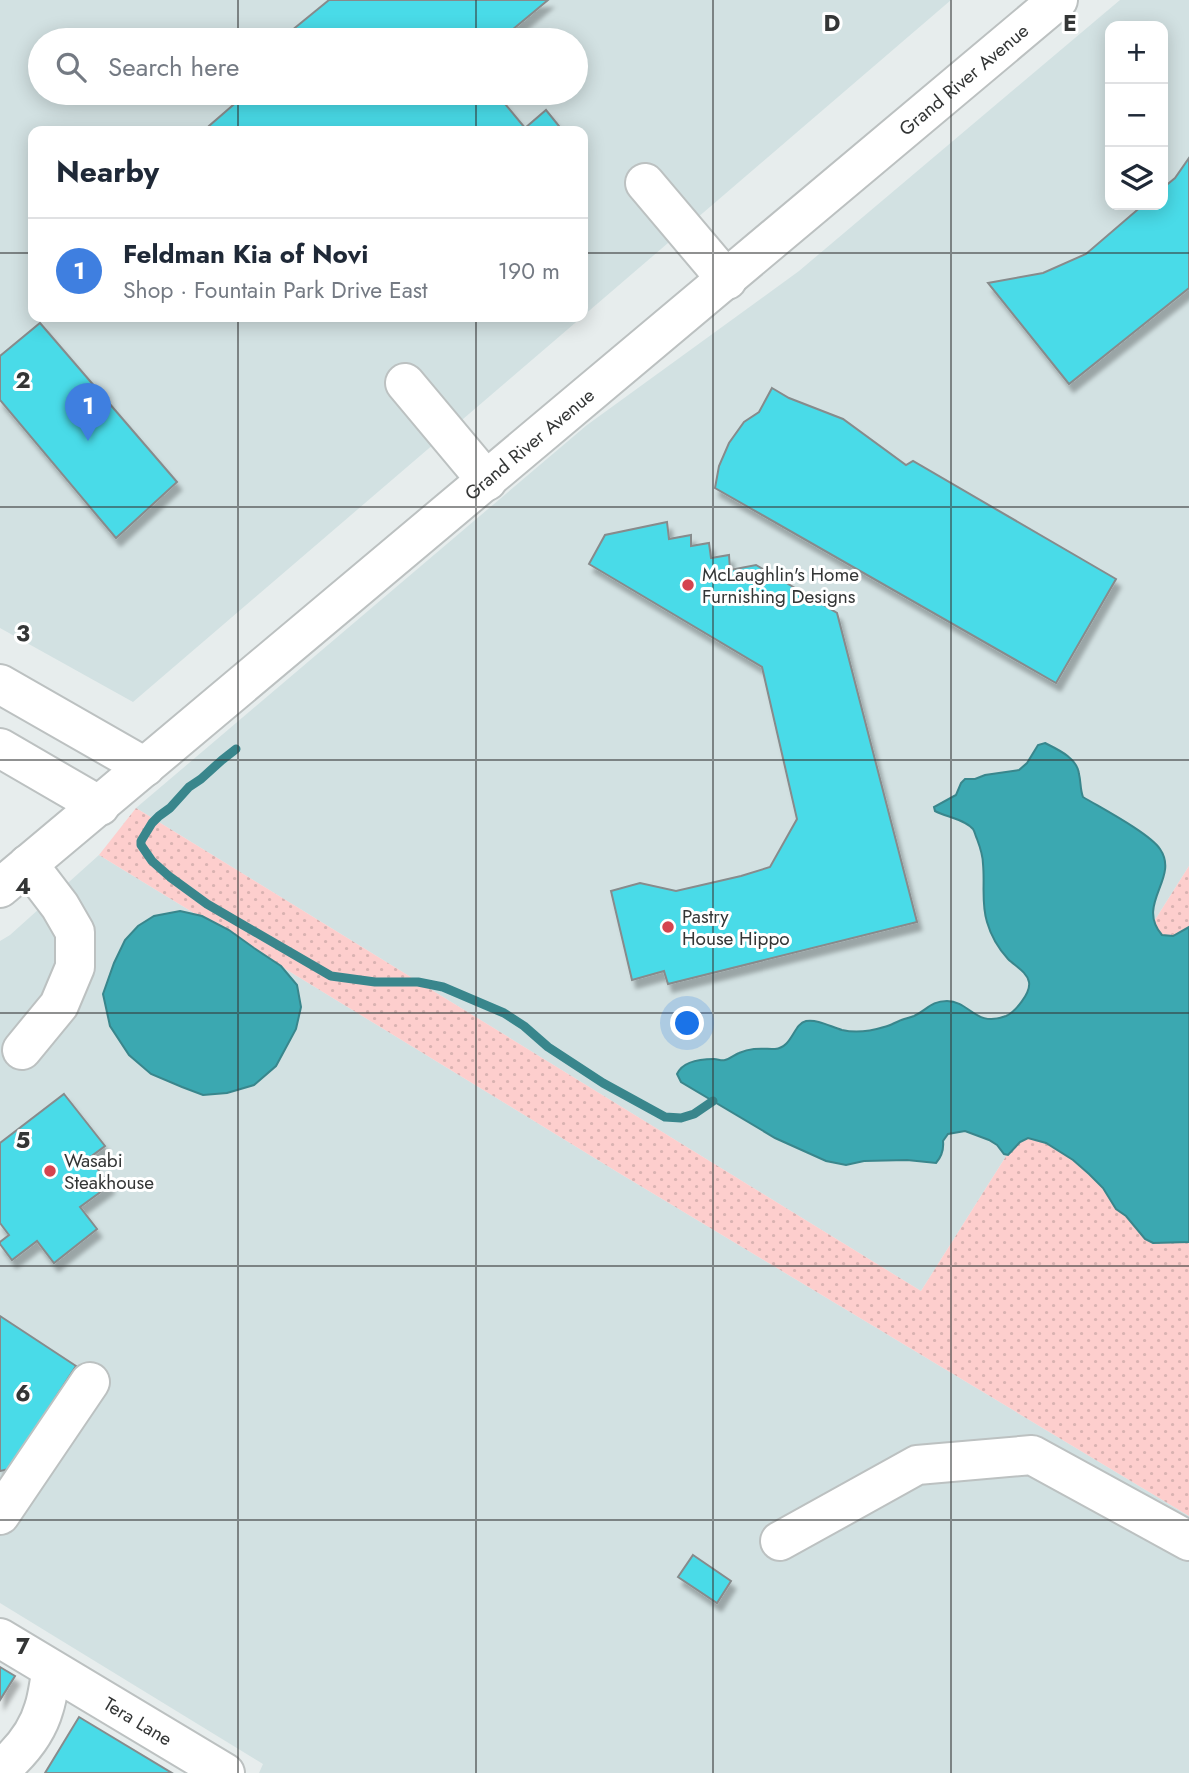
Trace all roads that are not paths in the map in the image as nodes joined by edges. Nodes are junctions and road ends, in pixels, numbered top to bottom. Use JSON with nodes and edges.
{"nodes":[{"id":1,"x":1042,"y":5,"type":"edge"},
{"id":2,"x":645,"y":183,"type":"dead end"},
{"id":3,"x":727,"y":280,"type":"junction"},
{"id":4,"x":405,"y":383,"type":"dead end"},
{"id":5,"x":487,"y":481,"type":"junction"},
{"id":6,"x":0,"y":684,"type":"edge"},
{"id":7,"x":0,"y":748,"type":"edge"},
{"id":8,"x":145,"y":767,"type":"junction"},
{"id":9,"x":100,"y":806,"type":"junction"},
{"id":10,"x":14,"y":876,"type":"edge"},
{"id":11,"x":22,"y":1050,"type":"dead end"},
{"id":12,"x":90,"y":1382,"type":"dead end"},
{"id":13,"x":0,"y":1515,"type":"edge"},
{"id":14,"x":780,"y":1541,"type":"dead end"},
{"id":15,"x":1189,"y":1541,"type":"edge"},
{"id":16,"x":0,"y":1638,"type":"edge"},
{"id":17,"x":52,"y":1670,"type":"junction"},
{"id":18,"x":0,"y":1770,"type":"edge"},
{"id":19,"x":225,"y":1773,"type":"edge"}],
"edges":[{"from":1,"to":3,"type":"main road","name":"Grand River Avenue"},
{"from":2,"to":3,"type":"main road"},
{"from":3,"to":5,"type":"main road","name":"Grand River Avenue"},
{"from":4,"to":5,"type":"main road"},
{"from":5,"to":8,"type":"main road","name":"Grand River Avenue"},
{"from":6,"to":8,"type":"main road"},
{"from":7,"to":9,"type":"main road"},
{"from":8,"to":9,"type":"main road","name":"Grand River Avenue"},
{"from":9,"to":10,"type":"main road","name":"Grand River Avenue"},
{"from":10,"to":11,"type":"main road"},
{"from":12,"to":13,"type":"main road"},
{"from":14,"to":15,"type":"main road"},
{"from":16,"to":17,"type":"main road","name":"Tera Lane"},
{"from":17,"to":18,"type":"main road"},
{"from":17,"to":19,"type":"main road","name":"Tera Lane"}]}
